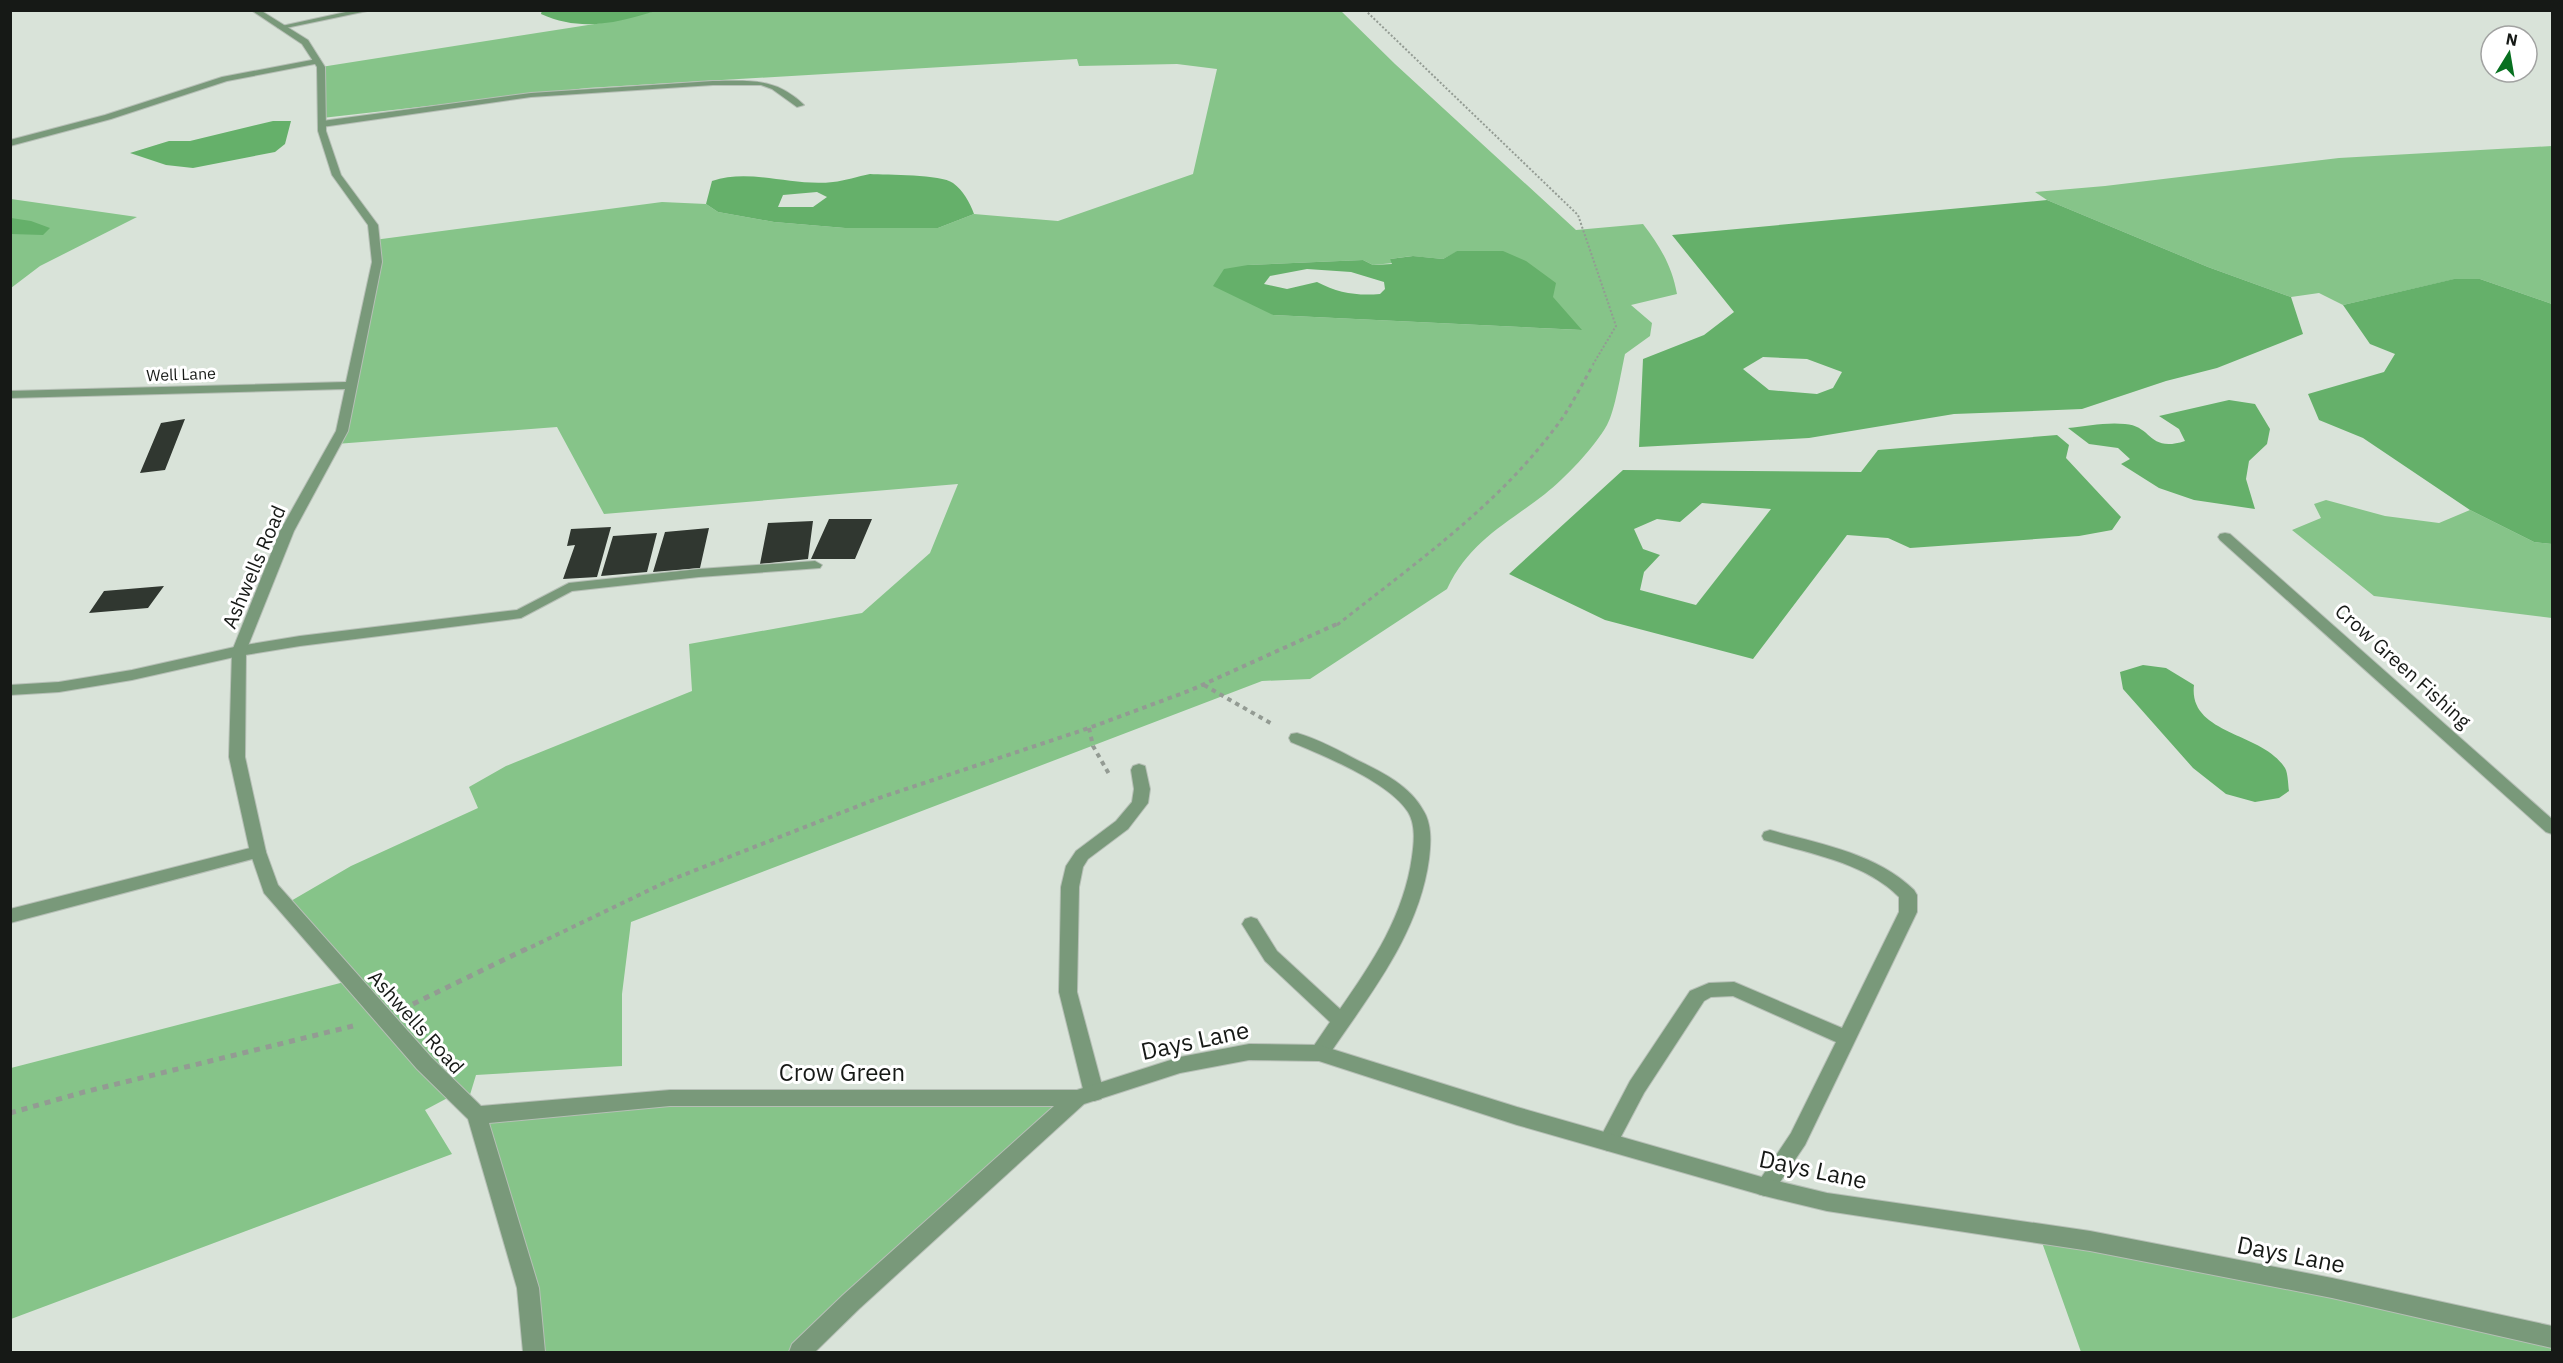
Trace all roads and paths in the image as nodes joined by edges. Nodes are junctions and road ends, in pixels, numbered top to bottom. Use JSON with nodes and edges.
{"nodes":[{"id":1,"x":254,"y":10,"type":"edge"},
{"id":2,"x":369,"y":10,"type":"edge"},
{"id":3,"x":1365,"y":10,"type":"edge"},
{"id":4,"x":281,"y":27,"type":"junction"},
{"id":5,"x":316,"y":61,"type":"junction"},
{"id":6,"x":800,"y":105,"type":"dead end"},
{"id":7,"x":322,"y":124,"type":"junction"},
{"id":8,"x":10,"y":143,"type":"edge"},
{"id":9,"x":352,"y":386,"type":"junction"},
{"id":10,"x":10,"y":395,"type":"edge"},
{"id":11,"x":2225,"y":537,"type":"dead end"},
{"id":12,"x":815,"y":565,"type":"dead end"},
{"id":13,"x":239,"y":651,"type":"junction"},
{"id":14,"x":1203,"y":685,"type":"junction"},
{"id":15,"x":10,"y":690,"type":"edge"},
{"id":16,"x":1297,"y":738,"type":"joint"},
{"id":17,"x":1139,"y":770,"type":"dead end"},
{"id":18,"x":2553,"y":828,"type":"edge"},
{"id":19,"x":1770,"y":836,"type":"dead end"},
{"id":20,"x":258,"y":852,"type":"junction"},
{"id":21,"x":10,"y":916,"type":"edge"},
{"id":22,"x":1251,"y":924,"type":"dead end"},
{"id":23,"x":386,"y":1018,"type":"junction"},
{"id":24,"x":1341,"y":1021,"type":"junction"},
{"id":25,"x":1847,"y":1038,"type":"junction"},
{"id":26,"x":1319,"y":1053,"type":"junction"},
{"id":27,"x":1085,"y":1095,"type":"junction"},
{"id":28,"x":10,"y":1113,"type":"edge"},
{"id":29,"x":477,"y":1115,"type":"junction"},
{"id":30,"x":1608,"y":1142,"type":"junction"},
{"id":31,"x":1765,"y":1187,"type":"junction"},
{"id":32,"x":2553,"y":1336,"type":"edge"},
{"id":33,"x":534,"y":1353,"type":"edge"},
{"id":34,"x":800,"y":1353,"type":"edge"}],
"edges":[{"from":1,"to":4,"type":"street","name":"Ashwells Road"},
{"from":2,"to":4,"type":"street"},
{"from":3,"to":14,"type":"path"},
{"from":4,"to":5,"type":"street","name":"Ashwells Road"},
{"from":5,"to":7,"type":"street","name":"Ashwells Road"},
{"from":5,"to":8,"type":"street"},
{"from":6,"to":7,"type":"street"},
{"from":7,"to":9,"type":"street","name":"Ashwells Road"},
{"from":9,"to":10,"type":"street","name":"Well Lane"},
{"from":9,"to":13,"type":"street","name":"Ashwells Road"},
{"from":11,"to":18,"type":"street","name":"Crow Green Fishing"},
{"from":12,"to":13,"type":"street"},
{"from":13,"to":15,"type":"street"},
{"from":13,"to":20,"type":"street","name":"Ashwells Road"},
{"from":14,"to":16,"type":"path"},
{"from":14,"to":23,"type":"path"},
{"from":16,"to":24,"type":"street"},
{"from":17,"to":27,"type":"street"},
{"from":19,"to":25,"type":"street"},
{"from":20,"to":21,"type":"street"},
{"from":20,"to":23,"type":"street","name":"Ashwells Road"},
{"from":22,"to":24,"type":"street"},
{"from":23,"to":28,"type":"path"},
{"from":23,"to":29,"type":"street","name":"Ashwells Road"},
{"from":24,"to":26,"type":"street"},
{"from":25,"to":30,"type":"street"},
{"from":25,"to":31,"type":"street"},
{"from":26,"to":27,"type":"street","name":"Days Lane"},
{"from":26,"to":30,"type":"street","name":"Days Lane"},
{"from":27,"to":29,"type":"street","name":"Crow Green"},
{"from":27,"to":34,"type":"street"},
{"from":29,"to":33,"type":"street"},
{"from":30,"to":31,"type":"street","name":"Days Lane"},
{"from":31,"to":32,"type":"street","name":"Days Lane"}]}
